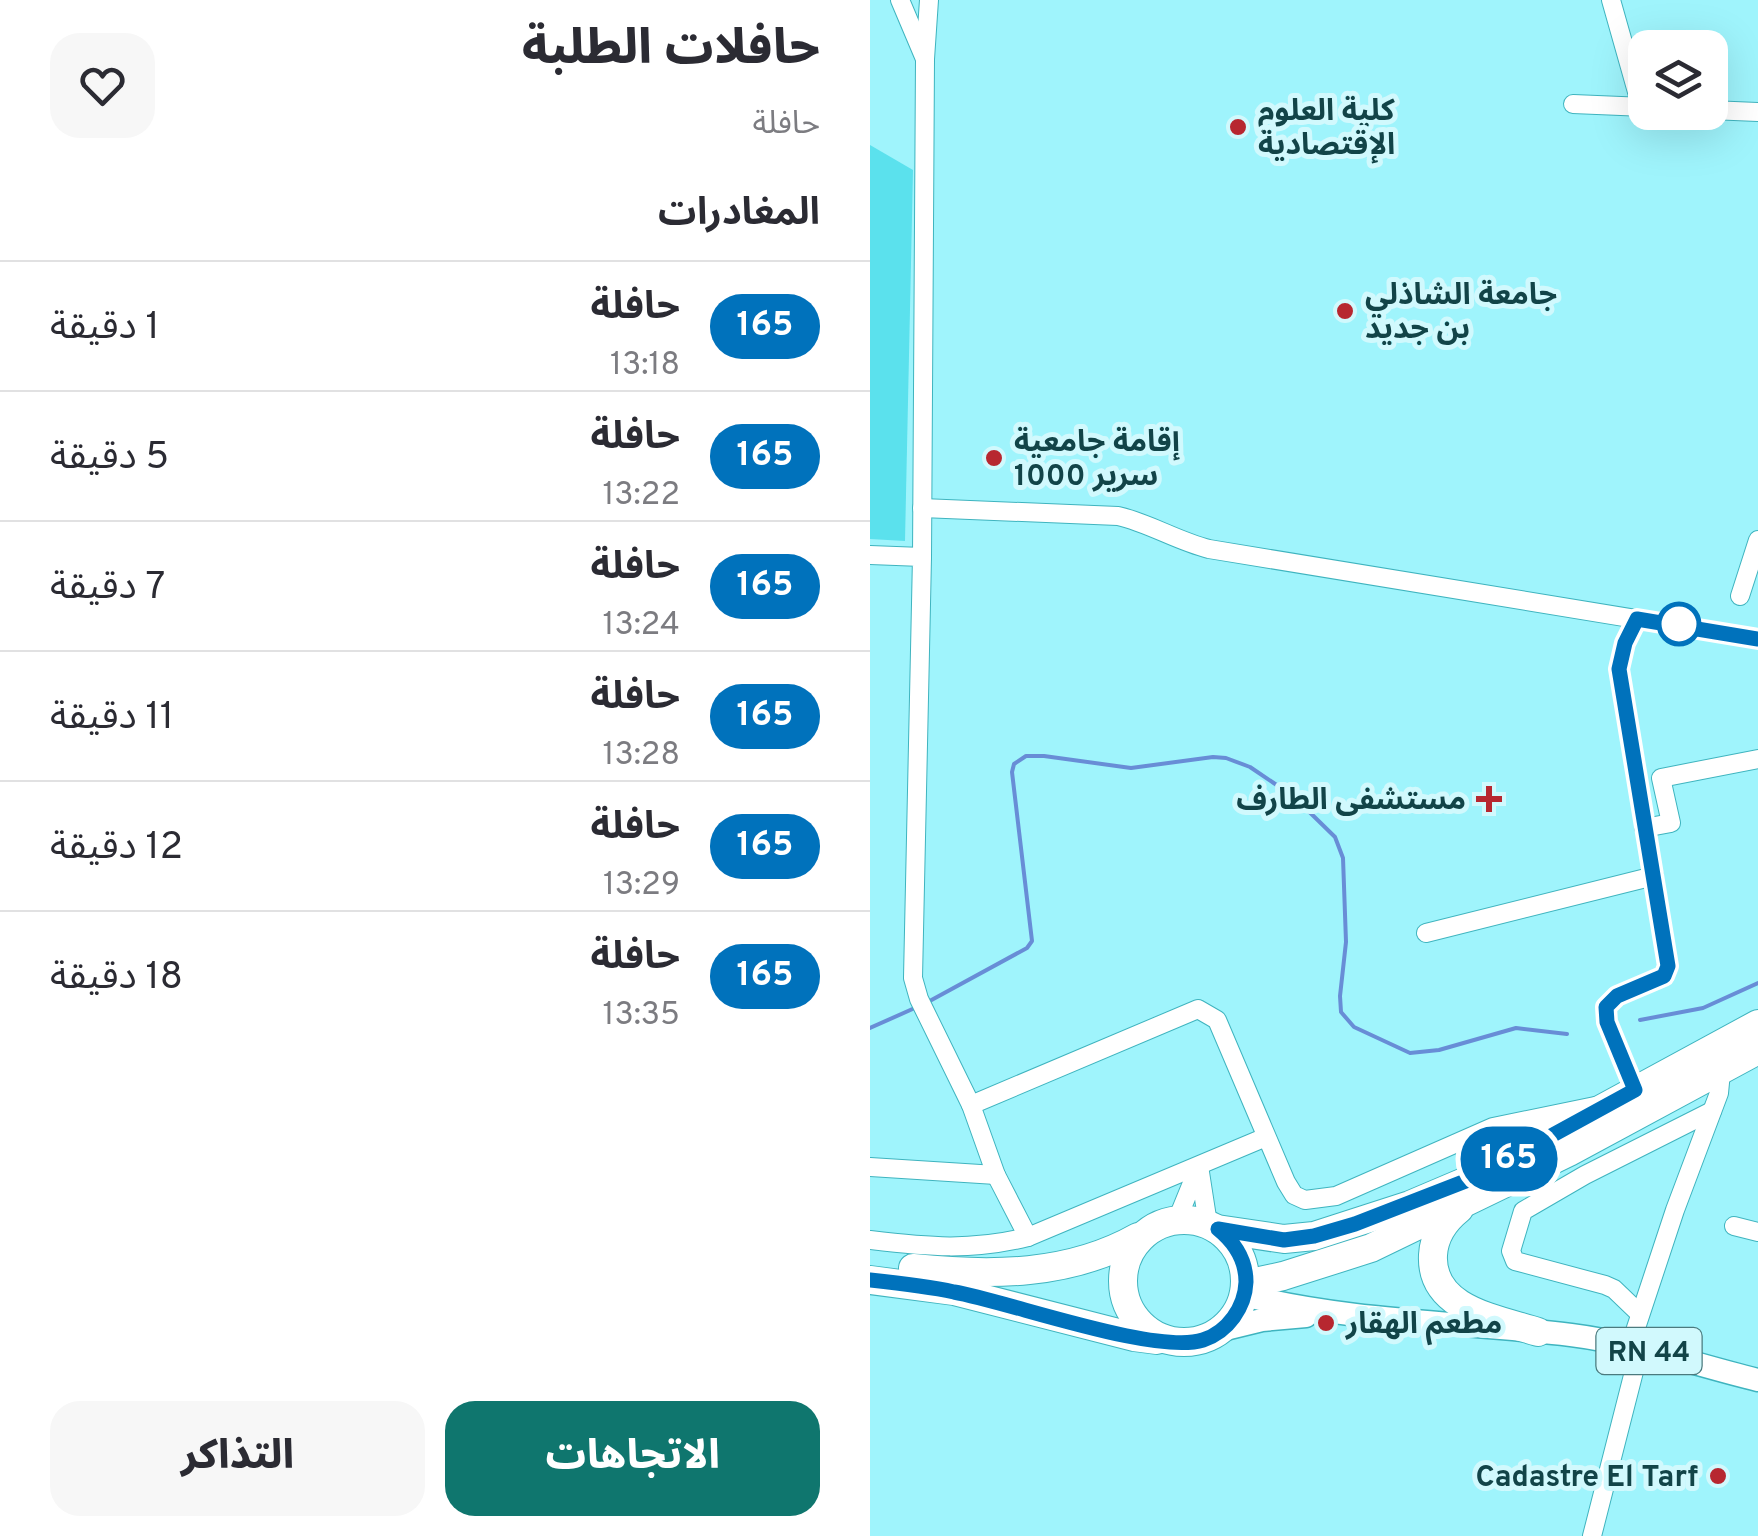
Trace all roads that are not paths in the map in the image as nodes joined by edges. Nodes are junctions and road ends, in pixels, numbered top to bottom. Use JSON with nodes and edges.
{"nodes":[{"id":1,"x":900,"y":0,"type":"edge"},
{"id":2,"x":928,"y":0,"type":"edge"},
{"id":3,"x":1612,"y":0,"type":"edge"},
{"id":4,"x":1628,"y":55,"type":"edge"},
{"id":5,"x":924,"y":59,"type":"junction"},
{"id":6,"x":1573,"y":104,"type":"dead end"},
{"id":7,"x":1628,"y":106,"type":"edge"},
{"id":8,"x":1728,"y":111,"type":"edge"},
{"id":9,"x":1758,"y":112,"type":"edge"},
{"id":10,"x":922,"y":508,"type":"junction"},
{"id":11,"x":1758,"y":540,"type":"edge"},
{"id":12,"x":870,"y":556,"type":"edge"},
{"id":13,"x":922,"y":557,"type":"junction"},
{"id":14,"x":1740,"y":596,"type":"dead end"},
{"id":15,"x":1637,"y":619,"type":"junction"},
{"id":16,"x":1758,"y":639,"type":"edge"},
{"id":17,"x":1758,"y":758,"type":"edge"},
{"id":18,"x":1644,"y":828,"type":"junction"},
{"id":19,"x":1654,"y":876,"type":"junction"},
{"id":20,"x":1426,"y":933,"type":"dead end"},
{"id":21,"x":1758,"y":1024,"type":"edge"},
{"id":22,"x":1758,"y":1050,"type":"edge"},
{"id":23,"x":1721,"y":1057,"type":"junction"},
{"id":24,"x":1635,"y":1090,"type":"junction"},
{"id":25,"x":1608,"y":1104,"type":"junction"},
{"id":26,"x":971,"y":1105,"type":"junction"},
{"id":27,"x":1712,"y":1111,"type":"junction"},
{"id":28,"x":1266,"y":1137,"type":"junction"},
{"id":29,"x":1577,"y":1164,"type":"junction"},
{"id":30,"x":1200,"y":1166,"type":"junction"},
{"id":31,"x":870,"y":1168,"type":"edge"},
{"id":32,"x":996,"y":1175,"type":"junction"},
{"id":33,"x":1493,"y":1191,"type":"junction"},
{"id":34,"x":1177,"y":1220,"type":"junction"},
{"id":35,"x":1734,"y":1226,"type":"dead end"},
{"id":36,"x":1213,"y":1227,"type":"junction"},
{"id":37,"x":1148,"y":1231,"type":"junction"},
{"id":38,"x":1758,"y":1232,"type":"edge"},
{"id":39,"x":1028,"y":1237,"type":"junction"},
{"id":40,"x":870,"y":1240,"type":"edge"},
{"id":41,"x":870,"y":1264,"type":"edge"},
{"id":42,"x":870,"y":1280,"type":"edge"},
{"id":43,"x":1245,"y":1289,"type":"junction"},
{"id":44,"x":1639,"y":1313,"type":"junction"},
{"id":45,"x":1329,"y":1314,"type":"junction"},
{"id":46,"x":1221,"y":1330,"type":"junction"},
{"id":47,"x":1538,"y":1332,"type":"junction"},
{"id":48,"x":1171,"y":1341,"type":"junction"},
{"id":49,"x":1635,"y":1347,"type":"junction"},
{"id":50,"x":1758,"y":1380,"type":"edge"},
{"id":51,"x":1592,"y":1536,"type":"edge"}],
"edges":[{"from":1,"to":5,"type":"street"},
{"from":2,"to":5,"type":"street"},
{"from":3,"to":4,"type":"street"},
{"from":5,"to":10,"type":"street"},
{"from":6,"to":7,"type":"street"},
{"from":8,"to":9,"type":"street"},
{"from":10,"to":13,"type":"street"},
{"from":10,"to":15,"type":"street"},
{"from":11,"to":14,"type":"street"},
{"from":12,"to":13,"type":"street"},
{"from":13,"to":26,"type":"street"},
{"from":15,"to":16,"type":"street"},
{"from":15,"to":18,"type":"street"},
{"from":17,"to":18,"type":"street"},
{"from":18,"to":19,"type":"street"},
{"from":19,"to":20,"type":"street"},
{"from":19,"to":24,"type":"street"},
{"from":21,"to":23,"type":"highway"},
{"from":22,"to":23,"type":"highway"},
{"from":23,"to":24,"type":"highway"},
{"from":23,"to":27,"type":"street"},
{"from":23,"to":29,"type":"highway"},
{"from":24,"to":25,"type":"highway"},
{"from":25,"to":28,"type":"street"},
{"from":25,"to":36,"type":"highway"},
{"from":26,"to":28,"type":"street"},
{"from":26,"to":32,"type":"street"},
{"from":27,"to":29,"type":"street"},
{"from":27,"to":44,"type":"street"},
{"from":28,"to":30,"type":"street"},
{"from":29,"to":33,"type":"highway"},
{"from":29,"to":44,"type":"street"},
{"from":30,"to":34,"type":"street"},
{"from":30,"to":36,"type":"street"},
{"from":30,"to":39,"type":"street"},
{"from":31,"to":32,"type":"street"},
{"from":32,"to":39,"type":"street"},
{"from":33,"to":43,"type":"highway"},
{"from":33,"to":47,"type":"highway"},
{"from":34,"to":36,"type":"highway"},
{"from":34,"to":37,"type":"highway"},
{"from":35,"to":38,"type":"street"},
{"from":36,"to":43,"type":"highway"},
{"from":37,"to":41,"type":"highway"},
{"from":37,"to":48,"type":"highway"},
{"from":39,"to":40,"type":"street"},
{"from":42,"to":48,"type":"highway"},
{"from":43,"to":45,"type":"main road","number":"RN 44"},
{"from":43,"to":46,"type":"highway"},
{"from":44,"to":49,"type":"street"},
{"from":45,"to":46,"type":"main road","number":"RN 44"},
{"from":45,"to":47,"type":"main road","number":"RN 44"},
{"from":46,"to":48,"type":"highway"},
{"from":47,"to":49,"type":"main road","number":"RN 44"},
{"from":49,"to":50,"type":"main road","number":"RN 44"},
{"from":49,"to":51,"type":"street"}]}
